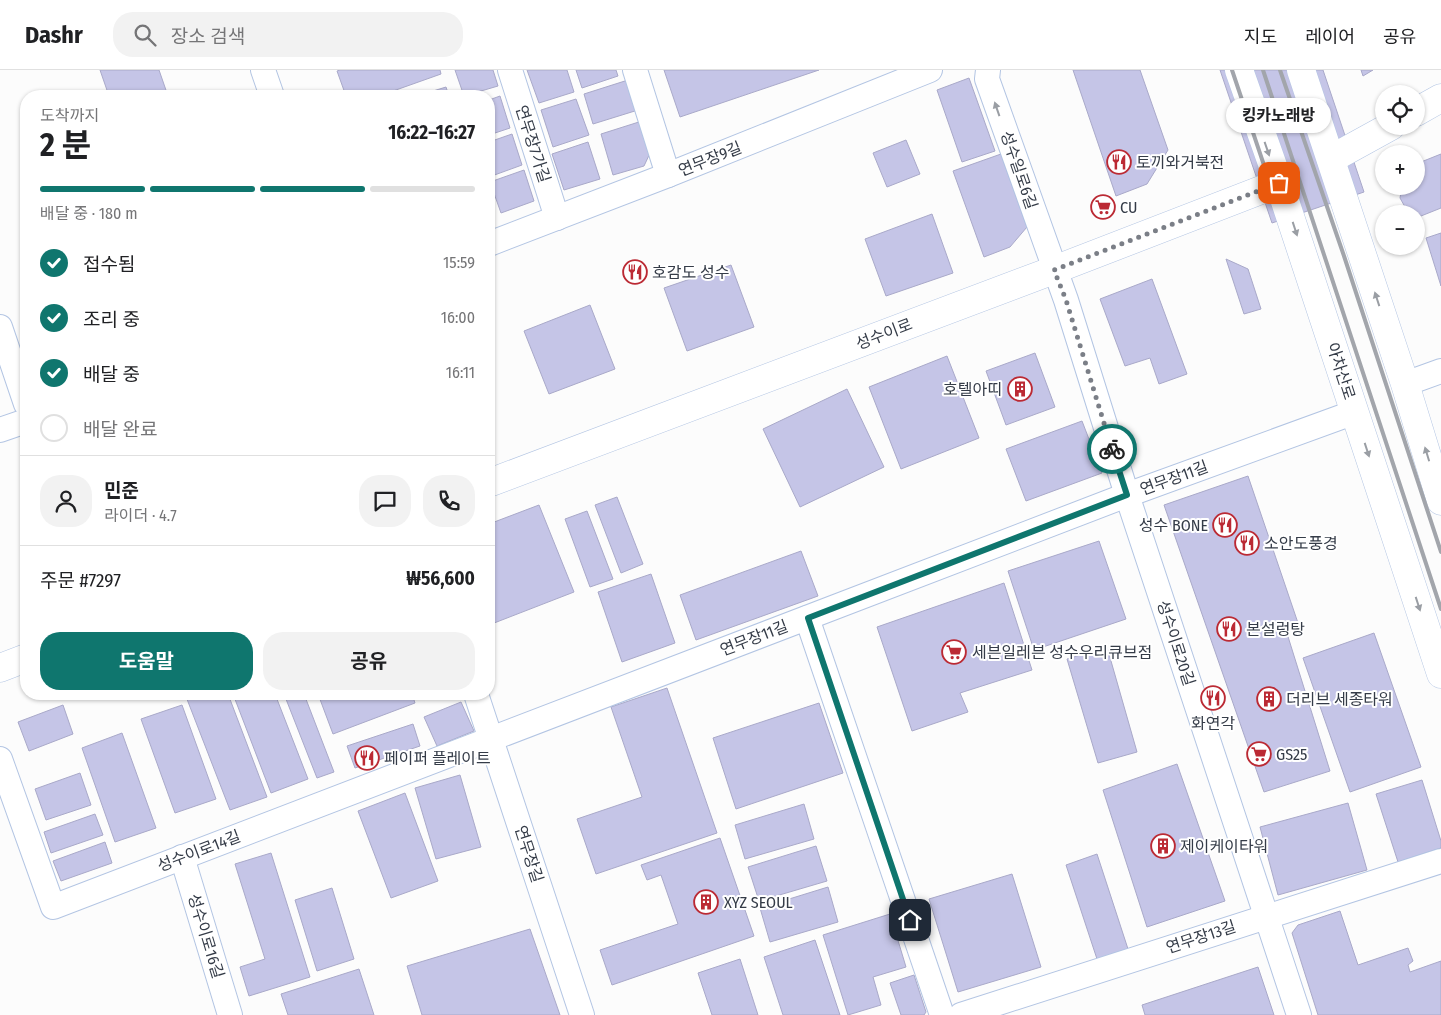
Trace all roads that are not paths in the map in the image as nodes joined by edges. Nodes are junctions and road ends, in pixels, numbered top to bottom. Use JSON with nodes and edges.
{"nodes":[{"id":1,"x":263,"y":70,"type":"edge"},
{"id":2,"x":510,"y":70,"type":"edge"},
{"id":3,"x":635,"y":70,"type":"edge"},
{"id":4,"x":930,"y":70,"type":"edge"},
{"id":5,"x":988,"y":70,"type":"edge"},
{"id":6,"x":1240,"y":70,"type":"edge"},
{"id":7,"x":1301,"y":70,"type":"edge"},
{"id":8,"x":270,"y":90,"type":"edge"},
{"id":9,"x":1441,"y":98,"type":"edge"},
{"id":10,"x":1425,"y":107,"type":"edge"},
{"id":11,"x":1375,"y":135,"type":"edge"},
{"id":12,"x":1331,"y":159,"type":"junction"},
{"id":13,"x":668,"y":175,"type":"junction"},
{"id":14,"x":1279,"y":183,"type":"junction"},
{"id":15,"x":557,"y":218,"type":"junction"},
{"id":16,"x":495,"y":242,"type":"edge"},
{"id":17,"x":1054,"y":270,"type":"junction"},
{"id":18,"x":0,"y":327,"type":"edge"},
{"id":19,"x":1441,"y":371,"type":"edge"},
{"id":20,"x":1405,"y":384,"type":"junction"},
{"id":21,"x":20,"y":386,"type":"edge"},
{"id":22,"x":1355,"y":412,"type":"junction"},
{"id":23,"x":20,"y":423,"type":"edge"},
{"id":24,"x":0,"y":430,"type":"edge"},
{"id":25,"x":495,"y":481,"type":"edge"},
{"id":26,"x":1127,"y":495,"type":"junction"},
{"id":27,"x":1441,"y":500,"type":"edge"},
{"id":28,"x":808,"y":618,"type":"junction"},
{"id":29,"x":20,"y":660,"type":"edge"},
{"id":30,"x":0,"y":668,"type":"edge"},
{"id":31,"x":1441,"y":674,"type":"edge"},
{"id":32,"x":478,"y":700,"type":"edge"},
{"id":33,"x":491,"y":740,"type":"junction"},
{"id":34,"x":0,"y":759,"type":"edge"},
{"id":35,"x":182,"y":857,"type":"junction"},
{"id":36,"x":1441,"y":861,"type":"edge"},
{"id":37,"x":1266,"y":916,"type":"junction"},
{"id":38,"x":230,"y":1015,"type":"edge"},
{"id":39,"x":582,"y":1015,"type":"edge"},
{"id":40,"x":942,"y":1015,"type":"edge"},
{"id":41,"x":962,"y":1015,"type":"edge"},
{"id":42,"x":1299,"y":1015,"type":"edge"}],
"edges":[{"from":1,"to":8,"type":"street"},
{"from":2,"to":15,"type":"street","name":"연무장7가길"},
{"from":3,"to":13,"type":"street"},
{"from":4,"to":13,"type":"street","name":"연무장9길"},
{"from":17,"to":5,"type":"street","name":"성수일로6길","one_way":true},
{"from":6,"to":14,"type":"main road","name":"아차산로","one_way":true},
{"from":7,"to":12,"type":"main road"},
{"from":9,"to":10,"type":"main road"},
{"from":11,"to":12,"type":"main road"},
{"from":20,"to":12,"type":"main road","one_way":true},
{"from":13,"to":15,"type":"street","name":"연무장9길"},
{"from":14,"to":17,"type":"main road","name":"성수이로"},
{"from":14,"to":22,"type":"main road","name":"아차산로","one_way":true},
{"from":15,"to":16,"type":"street","name":"연무장9길"},
{"from":17,"to":25,"type":"main road","name":"성수이로"},
{"from":17,"to":26,"type":"street","name":"성수이로20길"},
{"from":18,"to":21,"type":"street"},
{"from":19,"to":20,"type":"street"},
{"from":27,"to":20,"type":"main road","one_way":true},
{"from":22,"to":26,"type":"street","name":"연무장11길"},
{"from":22,"to":31,"type":"main road","name":"아차산로","one_way":true},
{"from":23,"to":24,"type":"street"},
{"from":26,"to":28,"type":"street","name":"연무장11길"},
{"from":26,"to":37,"type":"street","name":"성수이로20길"},
{"from":28,"to":33,"type":"street","name":"연무장11길"},
{"from":28,"to":40,"type":"street"},
{"from":29,"to":30,"type":"main road"},
{"from":32,"to":33,"type":"street","name":"연무장길"},
{"from":33,"to":35,"type":"street","name":"성수이로14길"},
{"from":33,"to":39,"type":"street","name":"연무장길"},
{"from":34,"to":35,"type":"street","name":"성수이로14길"},
{"from":35,"to":38,"type":"street","name":"성수이로16길"},
{"from":36,"to":37,"type":"street","name":"연무장13길"},
{"from":37,"to":41,"type":"street","name":"연무장13길"},
{"from":37,"to":42,"type":"street","name":"성수이로20길"}]}
